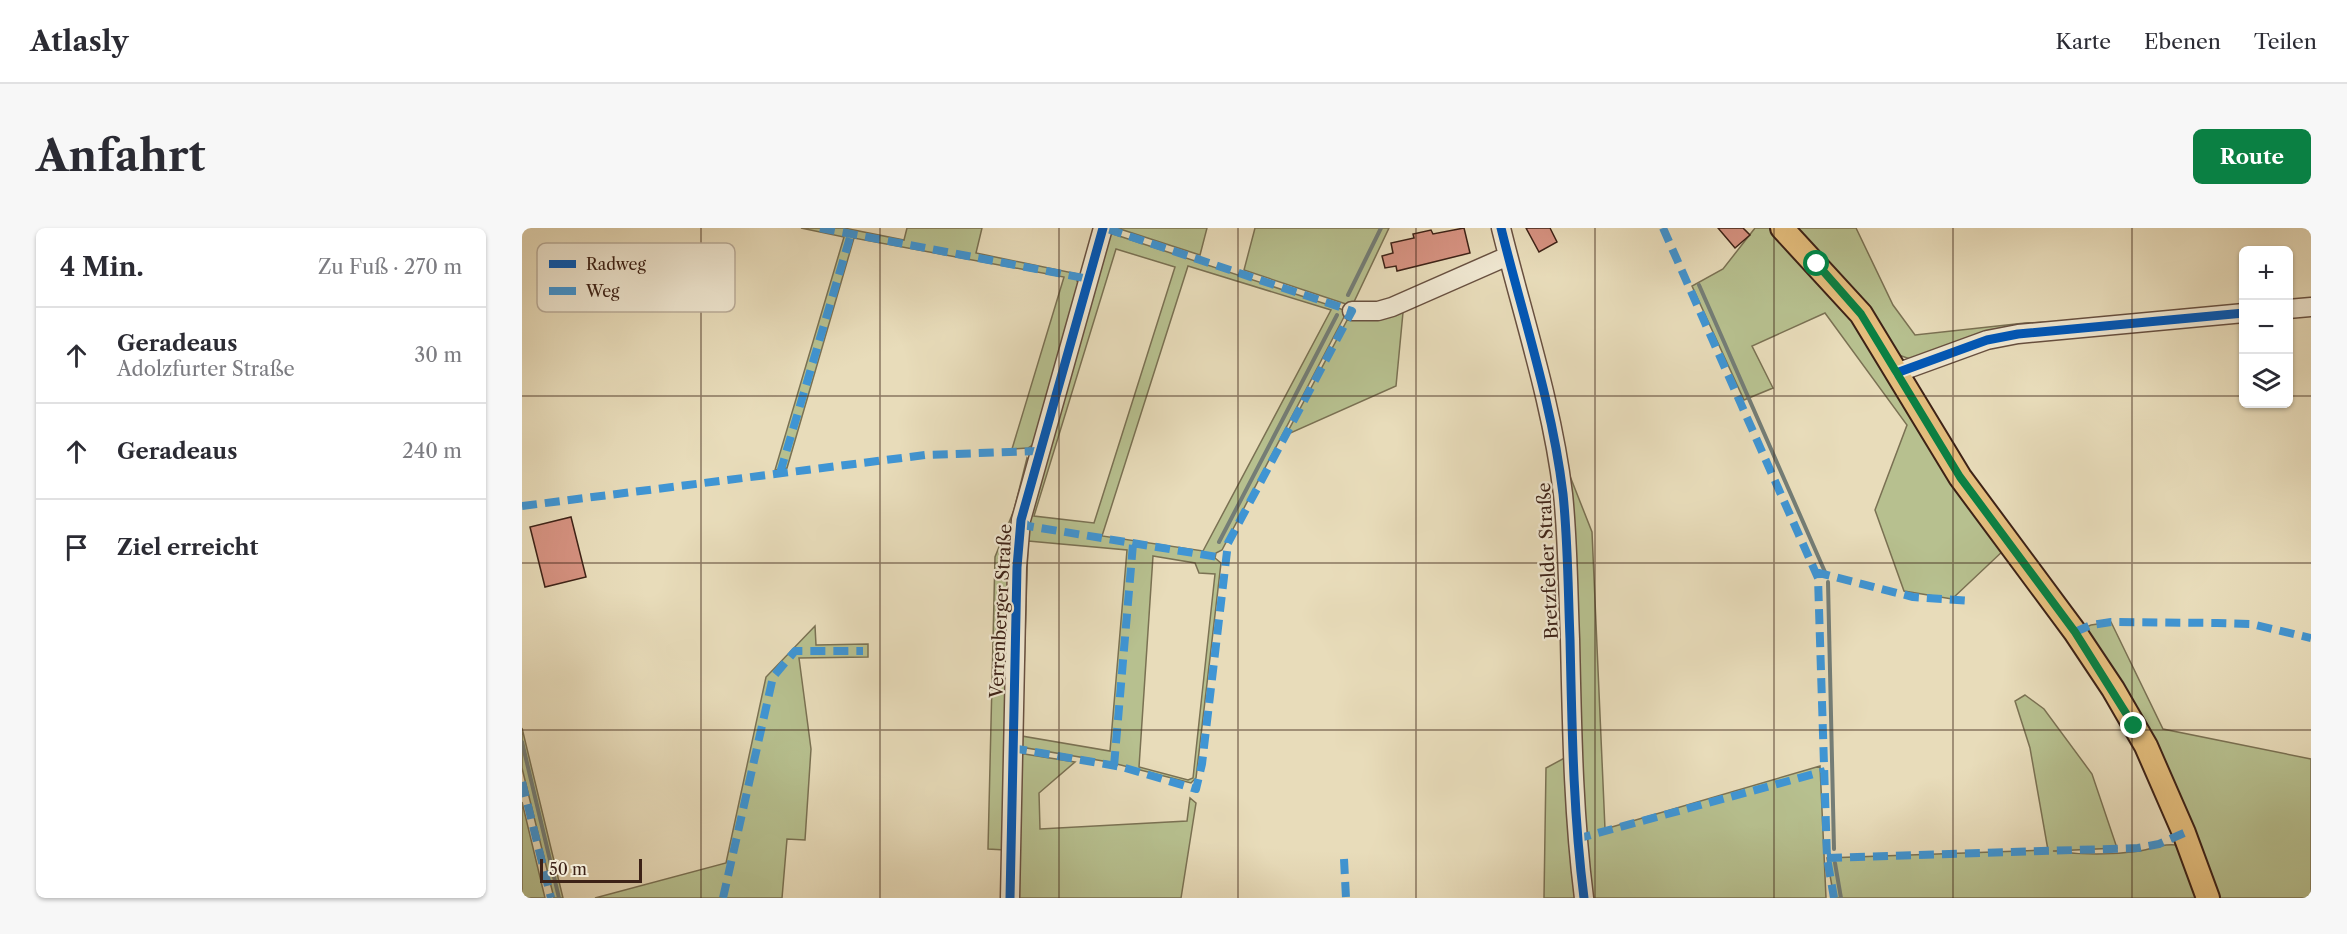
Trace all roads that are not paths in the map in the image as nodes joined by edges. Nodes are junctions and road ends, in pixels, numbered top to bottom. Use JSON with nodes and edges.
{"nodes":[{"id":1,"x":1103,"y":228,"type":"edge"},
{"id":2,"x":1501,"y":228,"type":"edge"},
{"id":3,"x":1782,"y":228,"type":"edge"},
{"id":4,"x":1508,"y":256,"type":"junction"},
{"id":5,"x":2311,"y":307,"type":"edge"},
{"id":6,"x":2293,"y":309,"type":"edge"},
{"id":7,"x":1352,"y":310,"type":"dead end"},
{"id":8,"x":2239,"y":313,"type":"edge"},
{"id":9,"x":1899,"y":372,"type":"junction"},
{"id":10,"x":1010,"y":898,"type":"edge"},
{"id":11,"x":1584,"y":898,"type":"edge"},
{"id":12,"x":2208,"y":898,"type":"edge"}],
"edges":[{"from":1,"to":10,"type":"street","name":"Verrenberger Straße"},
{"from":2,"to":4,"type":"street","name":"Bretzfelder Straße"},
{"from":3,"to":9,"type":"main road"},
{"from":4,"to":7,"type":"street"},
{"from":4,"to":11,"type":"street","name":"Bretzfelder Straße"},
{"from":5,"to":6,"type":"street"},
{"from":8,"to":9,"type":"street"},
{"from":9,"to":12,"type":"main road"}]}
